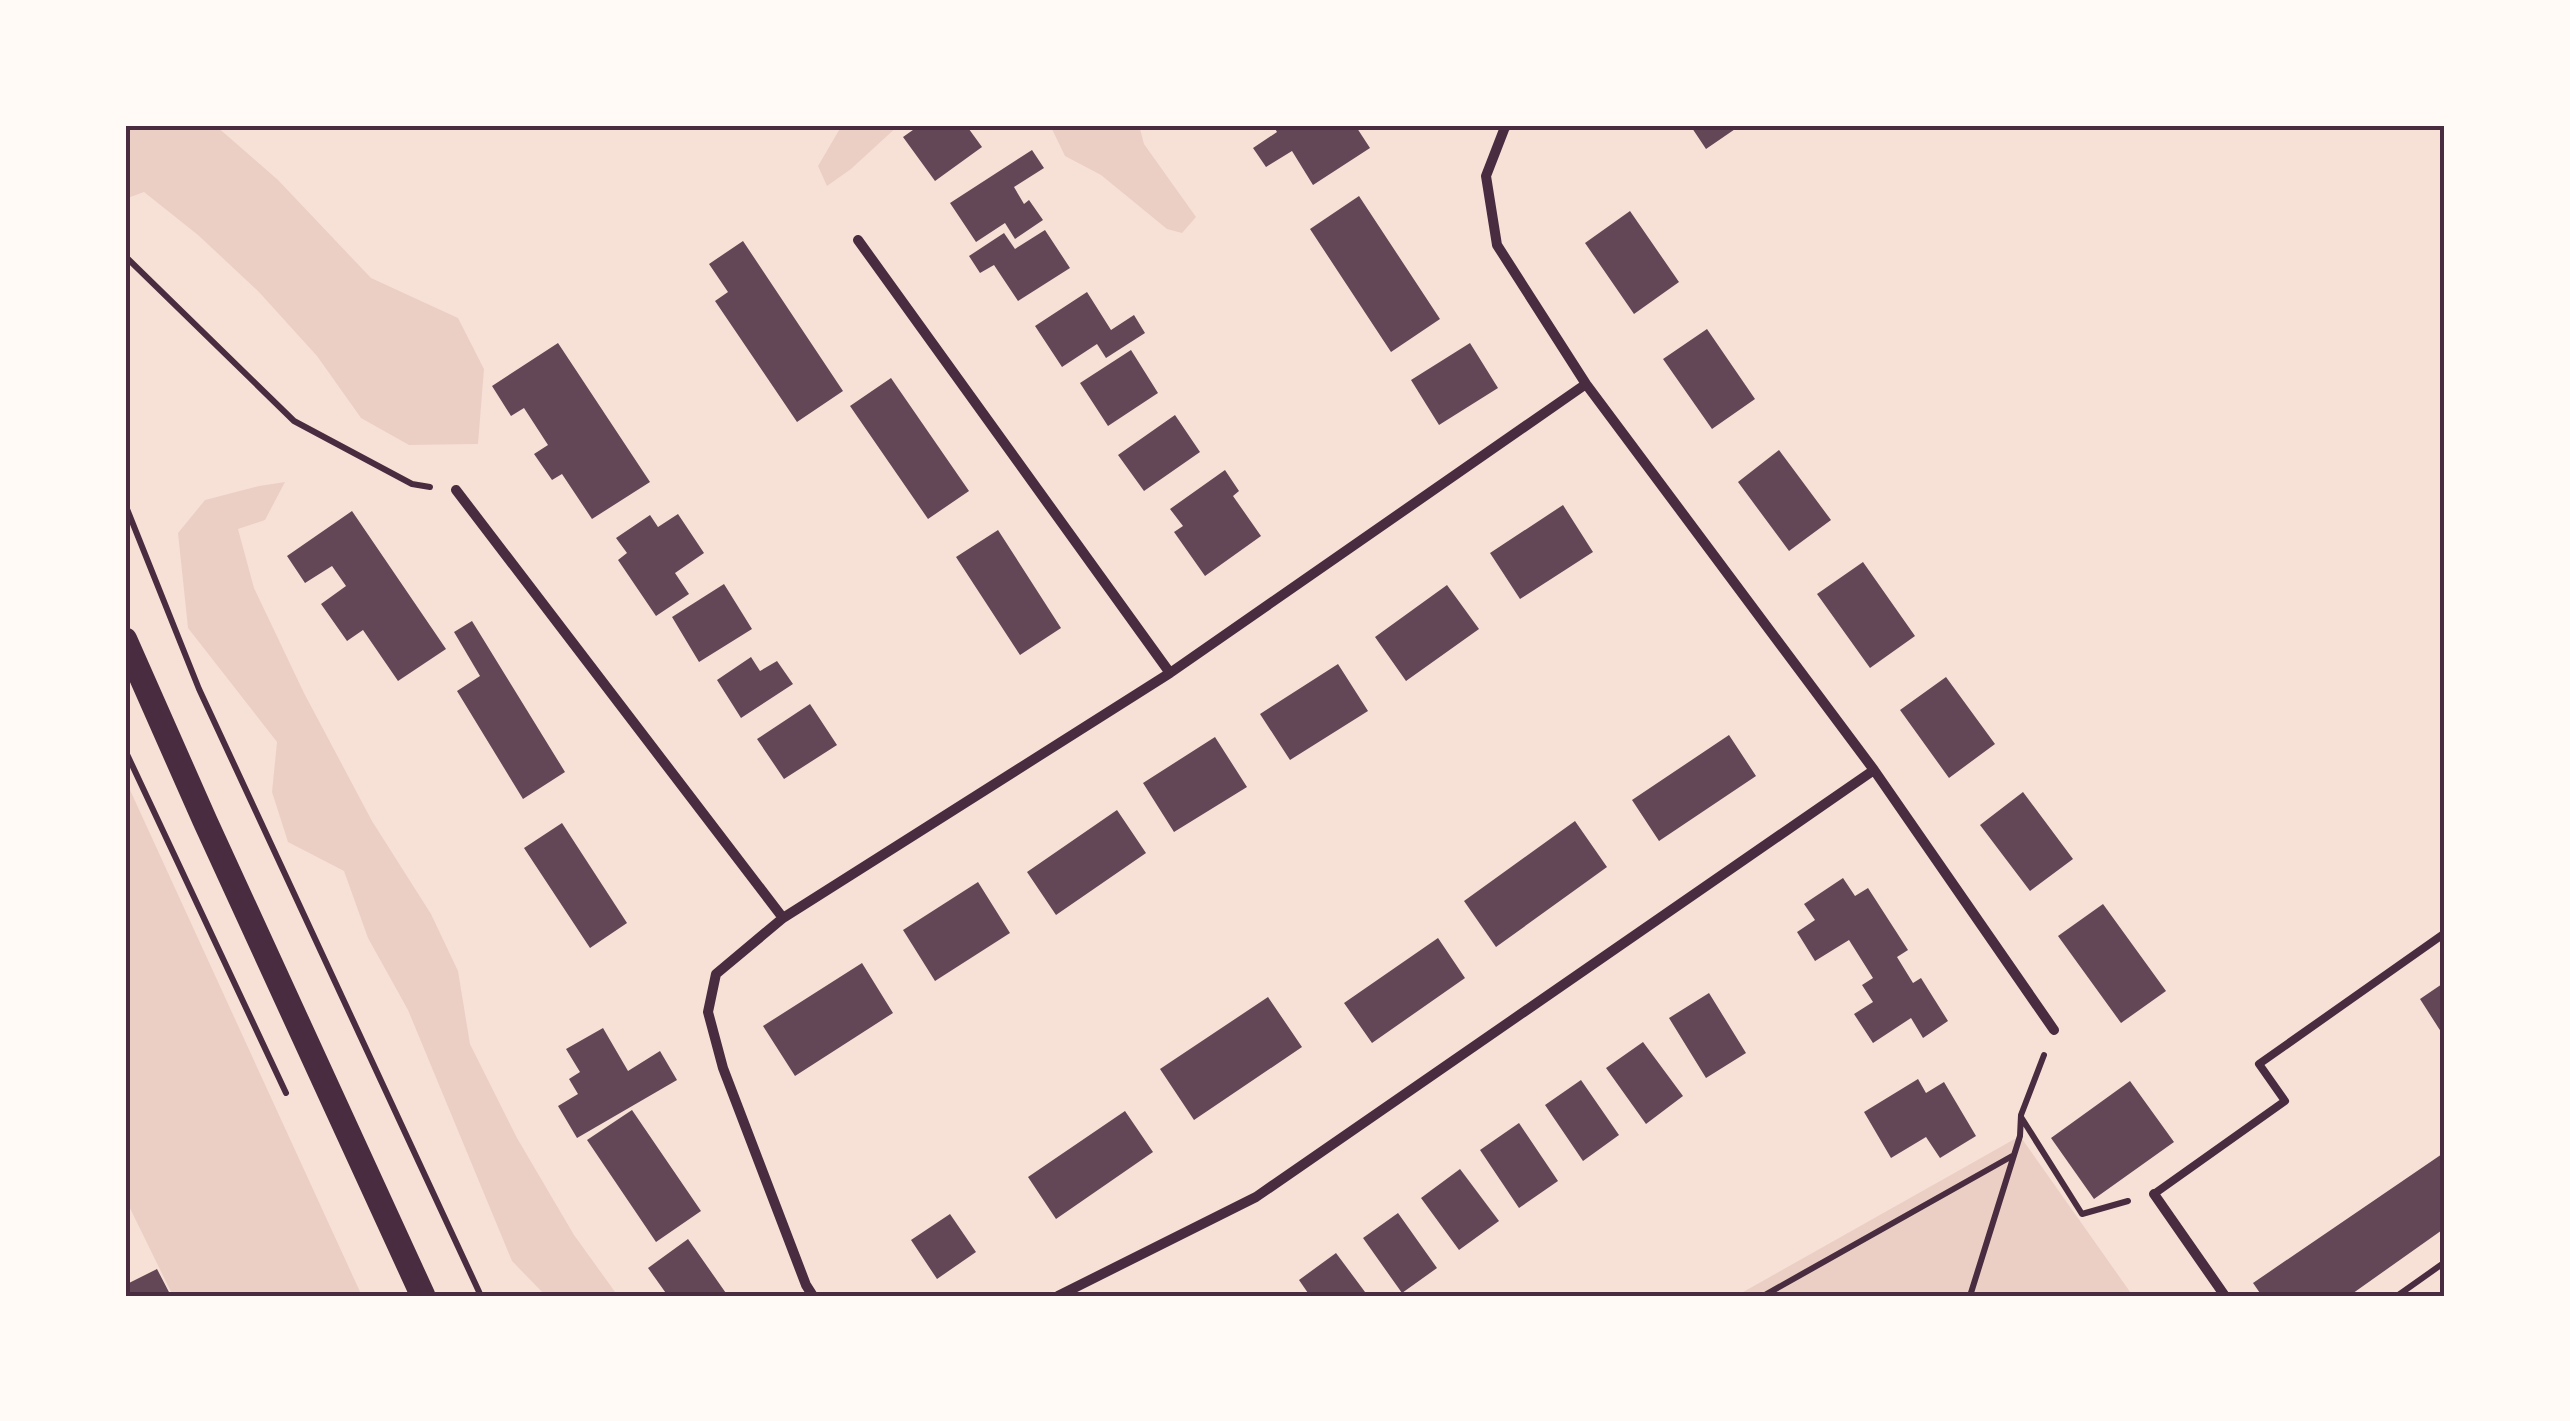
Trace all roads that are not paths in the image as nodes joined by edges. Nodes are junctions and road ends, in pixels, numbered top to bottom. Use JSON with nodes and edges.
{"nodes":[{"id":1,"x":1505,"y":126,"type":"edge"},
{"id":2,"x":858,"y":240,"type":"dead end"},
{"id":3,"x":1586,"y":384,"type":"junction"},
{"id":4,"x":456,"y":490,"type":"road end"},
{"id":5,"x":125,"y":640,"type":"edge"},
{"id":6,"x":1170,"y":673,"type":"junction"},
{"id":7,"x":1874,"y":770,"type":"junction"},
{"id":8,"x":783,"y":918,"type":"junction"},
{"id":9,"x":2445,"y":933,"type":"edge"},
{"id":10,"x":2054,"y":1030,"type":"road end"},
{"id":11,"x":2154,"y":1194,"type":"joint"},
{"id":12,"x":423,"y":1296,"type":"edge"},
{"id":13,"x":813,"y":1296,"type":"edge"},
{"id":14,"x":1058,"y":1296,"type":"edge"},
{"id":15,"x":2225,"y":1296,"type":"edge"}],
"edges":[{"from":1,"to":3,"type":"street"},
{"from":2,"to":6,"type":"street"},
{"from":3,"to":6,"type":"street"},
{"from":3,"to":7,"type":"street"},
{"from":4,"to":8,"type":"street"},
{"from":5,"to":12,"type":"main road"},
{"from":6,"to":8,"type":"street"},
{"from":7,"to":10,"type":"street"},
{"from":7,"to":14,"type":"street"},
{"from":8,"to":13,"type":"street"},
{"from":9,"to":11,"type":"lane"},
{"from":11,"to":15,"type":"street"}]}
